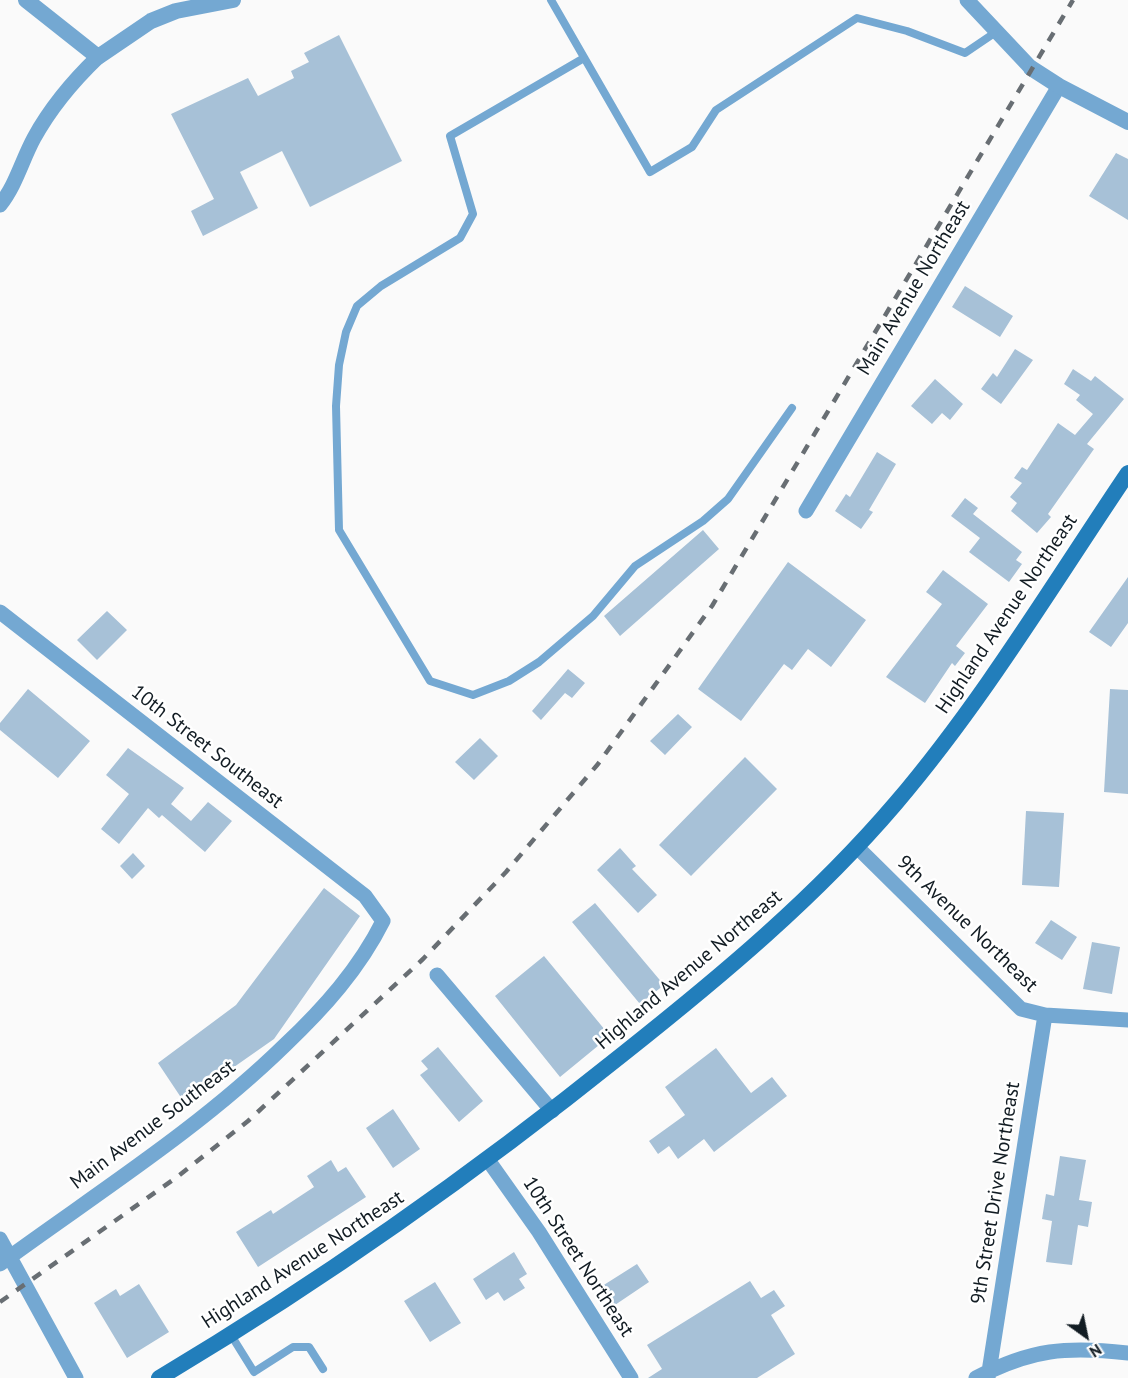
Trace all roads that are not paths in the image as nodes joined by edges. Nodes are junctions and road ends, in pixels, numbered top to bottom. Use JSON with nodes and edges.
{"nodes":[{"id":1,"x":26,"y":0,"type":"edge"},
{"id":2,"x":233,"y":0,"type":"edge"},
{"id":3,"x":551,"y":0,"type":"edge"},
{"id":4,"x":976,"y":4,"type":"edge"},
{"id":5,"x":180,"y":5,"type":"edge"},
{"id":6,"x":996,"y":32,"type":"junction"},
{"id":7,"x":98,"y":57,"type":"junction"},
{"id":8,"x":584,"y":58,"type":"junction"},
{"id":9,"x":1031,"y":68,"type":"joint"},
{"id":10,"x":1059,"y":86,"type":"junction"},
{"id":11,"x":1128,"y":122,"type":"edge"},
{"id":12,"x":0,"y":205,"type":"edge"},
{"id":13,"x":792,"y":408,"type":"dead end"},
{"id":14,"x":1128,"y":473,"type":"edge"},
{"id":15,"x":806,"y":511,"type":"dead end"},
{"id":16,"x":0,"y":612,"type":"edge"},
{"id":17,"x":857,"y":847,"type":"junction"},
{"id":18,"x":383,"y":921,"type":"joint"},
{"id":19,"x":437,"y":975,"type":"dead end"},
{"id":20,"x":1045,"y":1015,"type":"junction"},
{"id":21,"x":1128,"y":1020,"type":"edge"},
{"id":22,"x":552,"y":1112,"type":"junction"},
{"id":23,"x":488,"y":1160,"type":"junction"},
{"id":24,"x":0,"y":1239,"type":"edge"},
{"id":25,"x":5,"y":1260,"type":"edge"},
{"id":26,"x":230,"y":1334,"type":"junction"},
{"id":27,"x":1128,"y":1353,"type":"edge"},
{"id":28,"x":323,"y":1369,"type":"dead end"},
{"id":29,"x":253,"y":1375,"type":"edge"},
{"id":30,"x":985,"y":1376,"type":"edge"},
{"id":31,"x":76,"y":1378,"type":"edge"},
{"id":32,"x":159,"y":1378,"type":"edge"},
{"id":33,"x":631,"y":1378,"type":"edge"}],
"edges":[{"from":1,"to":7,"type":"street"},
{"from":2,"to":5,"type":"street"},
{"from":3,"to":8,"type":"lane"},
{"from":4,"to":6,"type":"street"},
{"from":5,"to":7,"type":"street"},
{"from":6,"to":8,"type":"lane"},
{"from":6,"to":9,"type":"street"},
{"from":7,"to":12,"type":"street"},
{"from":8,"to":13,"type":"lane"},
{"from":9,"to":10,"type":"street"},
{"from":10,"to":11,"type":"street"},
{"from":10,"to":15,"type":"street","name":"Main Avenue Northeast"},
{"from":14,"to":17,"type":"main road","name":"Highland Avenue Northeast"},
{"from":16,"to":18,"type":"street","name":"10th Street Southeast"},
{"from":17,"to":20,"type":"street","name":"9th Avenue Northeast"},
{"from":17,"to":22,"type":"main road","name":"Highland Avenue Northeast"},
{"from":18,"to":25,"type":"street","name":"Main Avenue Southeast"},
{"from":19,"to":22,"type":"street"},
{"from":20,"to":21,"type":"street","name":"9th Avenue Northeast"},
{"from":20,"to":30,"type":"street","name":"9th Street Drive Northeast"},
{"from":22,"to":23,"type":"main road","name":"Highland Avenue Northeast"},
{"from":23,"to":26,"type":"main road","name":"Highland Avenue Northeast"},
{"from":23,"to":33,"type":"street","name":"10th Street Northeast"},
{"from":24,"to":25,"type":"street"},
{"from":25,"to":31,"type":"street"},
{"from":26,"to":29,"type":"lane"},
{"from":26,"to":32,"type":"main road","name":"Highland Avenue Northeast"},
{"from":27,"to":30,"type":"street"},
{"from":28,"to":29,"type":"lane"}]}
